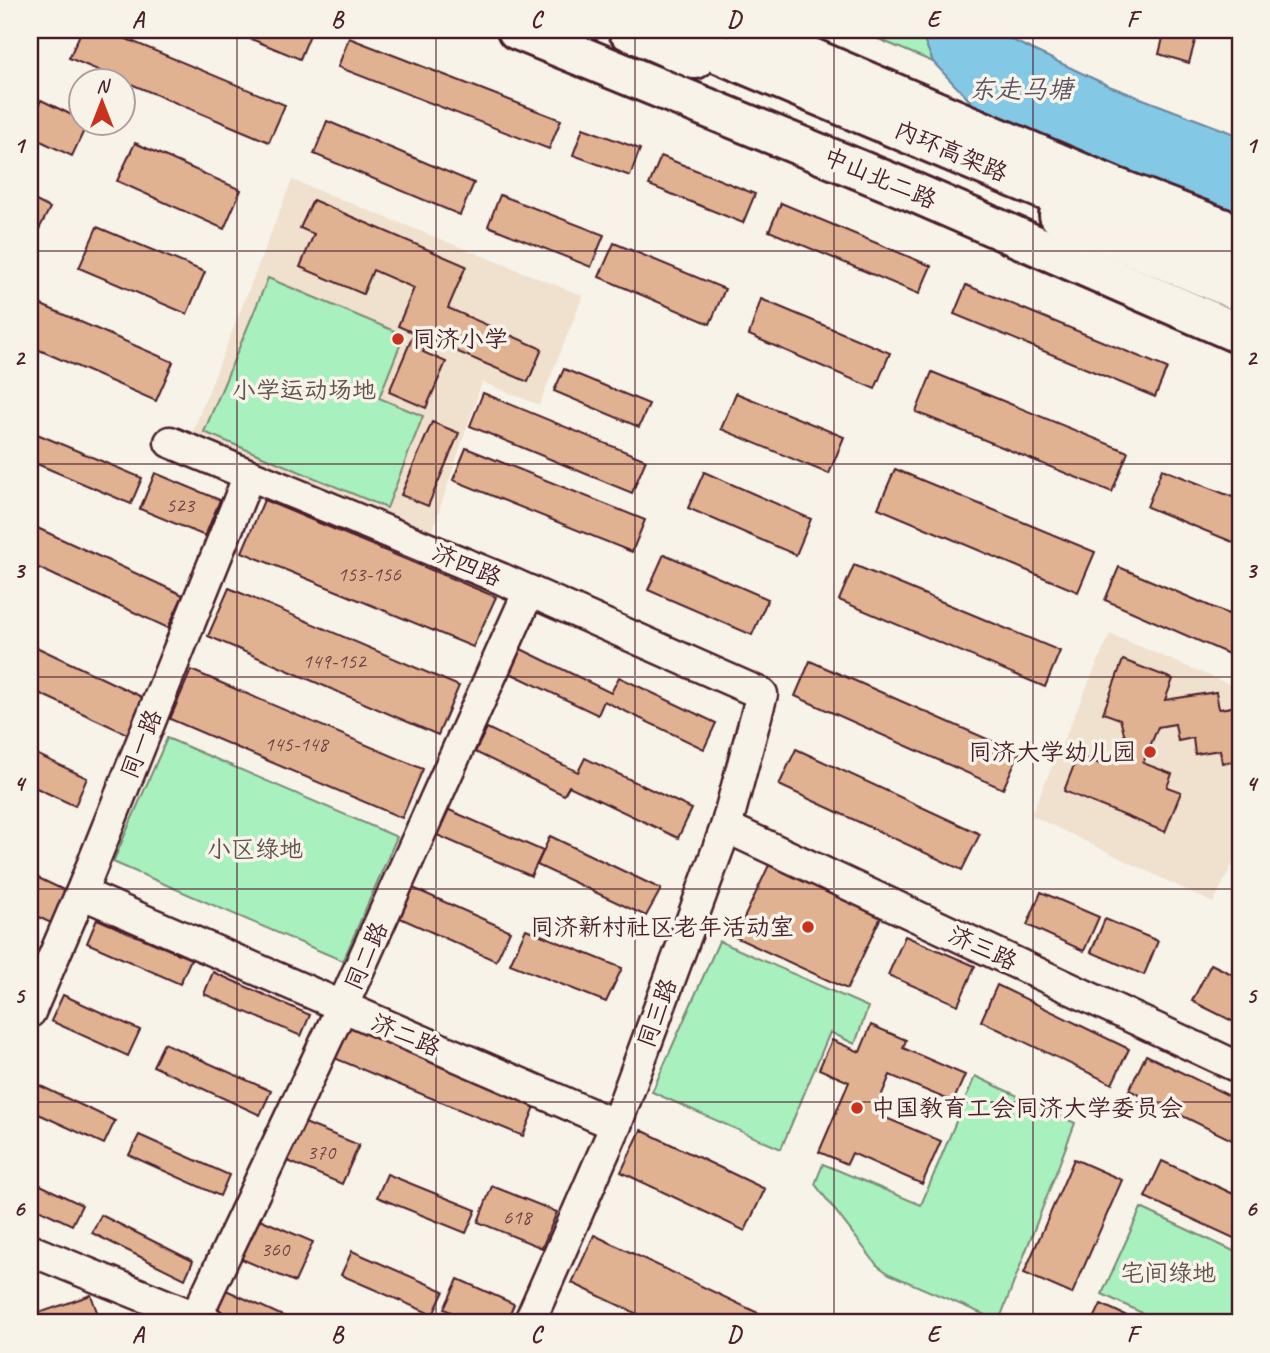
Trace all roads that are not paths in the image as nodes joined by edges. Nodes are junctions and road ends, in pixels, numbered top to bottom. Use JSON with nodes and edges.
{"nodes":[{"id":1,"x":517,"y":30,"type":"edge"},
{"id":2,"x":628,"y":30,"type":"edge"},
{"id":3,"x":663,"y":30,"type":"edge"},
{"id":4,"x":746,"y":30,"type":"edge"},
{"id":5,"x":1240,"y":235,"type":"edge"},
{"id":6,"x":1230,"y":281,"type":"edge"},
{"id":7,"x":1227,"y":329,"type":"edge"},
{"id":8,"x":170,"y":442,"type":"dead end"},
{"id":9,"x":249,"y":475,"type":"junction"},
{"id":10,"x":529,"y":591,"type":"junction"},
{"id":11,"x":762,"y":694,"type":"joint"},
{"id":12,"x":726,"y":827,"type":"junction"},
{"id":13,"x":81,"y":893,"type":"junction"},
{"id":14,"x":342,"y":1007,"type":"junction"},
{"id":15,"x":30,"y":1012,"type":"edge"},
{"id":16,"x":1240,"y":1068,"type":"edge"},
{"id":17,"x":616,"y":1125,"type":"junction"},
{"id":18,"x":30,"y":1250,"type":"edge"},
{"id":19,"x":203,"y":1320,"type":"edge"},
{"id":20,"x":529,"y":1323,"type":"edge"}],
"edges":[{"from":1,"to":7,"type":"main road","name":"中山北二路"},
{"from":2,"to":6,"type":"main road","name":"中山北二路"},
{"from":3,"to":6,"type":"main road","name":"内环高架路"},
{"from":4,"to":5,"type":"main road","name":"内环高架路"},
{"from":8,"to":9,"type":"street","name":"济四路"},
{"from":9,"to":10,"type":"street","name":"济四路"},
{"from":9,"to":13,"type":"street","name":"同一路"},
{"from":10,"to":11,"type":"street","name":"济四路"},
{"from":10,"to":14,"type":"street","name":"同二路"},
{"from":11,"to":12,"type":"street","name":"同三路"},
{"from":12,"to":16,"type":"street","name":"济三路"},
{"from":12,"to":17,"type":"street","name":"同三路"},
{"from":13,"to":14,"type":"street","name":"济二路"},
{"from":13,"to":15,"type":"street","name":"同一路"},
{"from":14,"to":17,"type":"street","name":"济二路"},
{"from":14,"to":19,"type":"street","name":"同二路"},
{"from":17,"to":20,"type":"street","name":"同三路"},
{"from":18,"to":19,"type":"street"}]}
